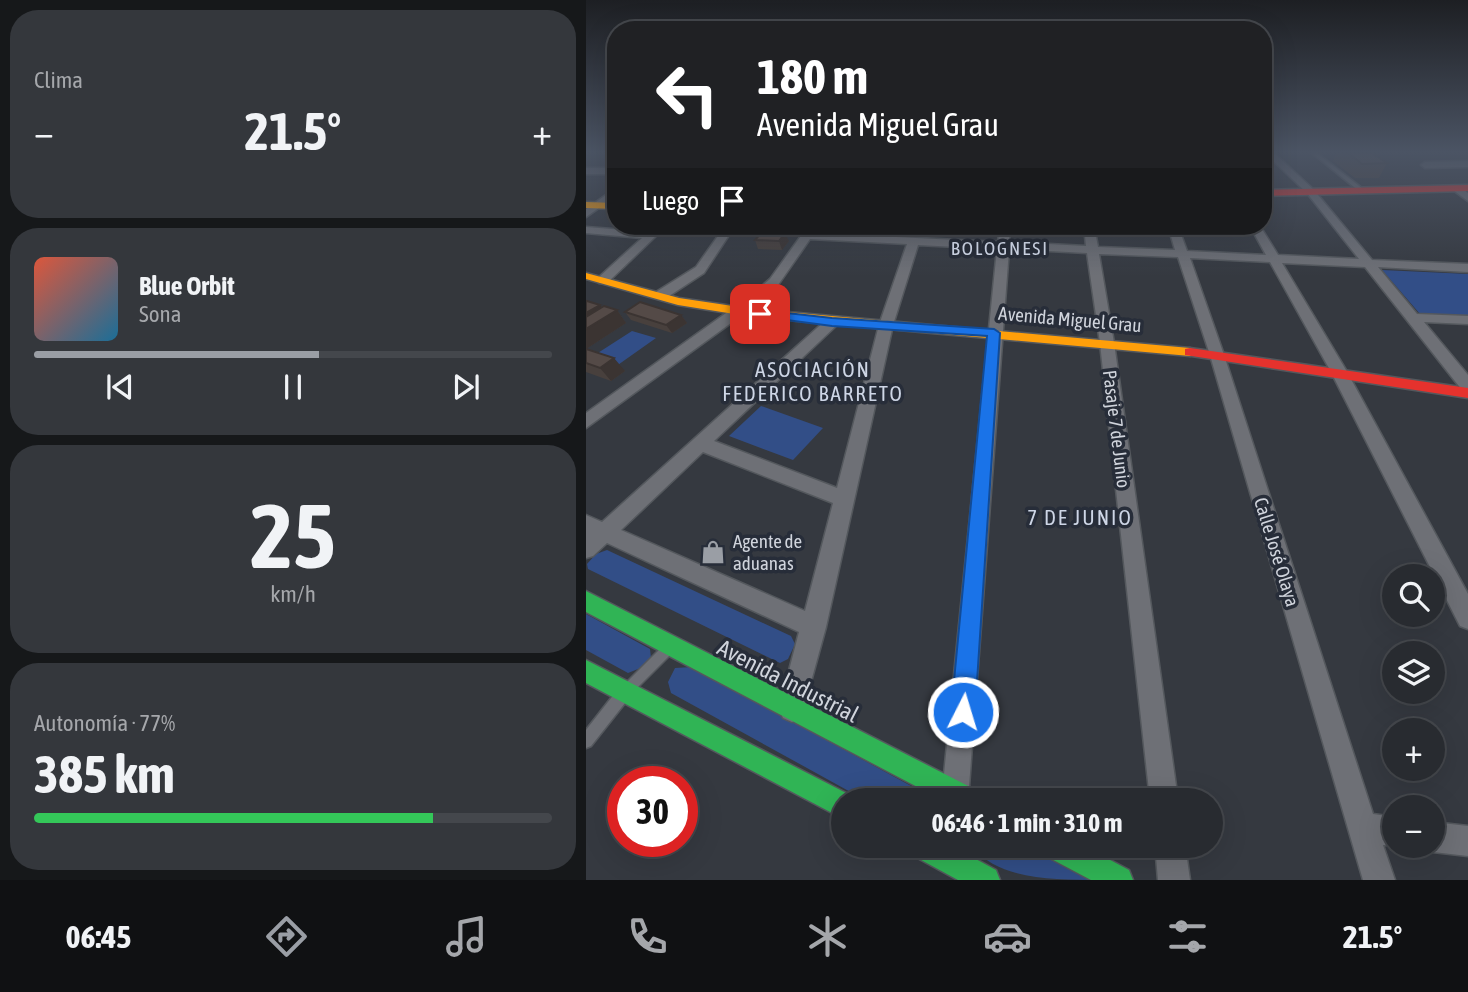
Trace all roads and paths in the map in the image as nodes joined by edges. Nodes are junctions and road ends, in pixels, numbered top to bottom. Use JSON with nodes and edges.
{"nodes":[{"id":1,"x":1312,"y":194,"type":"edge"},
{"id":2,"x":586,"y":230,"type":"edge"},
{"id":3,"x":607,"y":232,"type":"edge"},
{"id":4,"x":651,"y":235,"type":"edge"},
{"id":5,"x":724,"y":235,"type":"edge"},
{"id":6,"x":808,"y":235,"type":"edge"},
{"id":7,"x":857,"y":235,"type":"edge"},
{"id":8,"x":1005,"y":235,"type":"edge"},
{"id":9,"x":1091,"y":235,"type":"edge"},
{"id":10,"x":1176,"y":235,"type":"edge"},
{"id":11,"x":1261,"y":235,"type":"edge"},
{"id":12,"x":914,"y":240,"type":"junction"},
{"id":13,"x":1004,"y":246,"type":"junction"},
{"id":14,"x":1094,"y":251,"type":"junction"},
{"id":15,"x":1183,"y":254,"type":"junction"},
{"id":16,"x":1277,"y":259,"type":"junction"},
{"id":17,"x":1367,"y":264,"type":"junction"},
{"id":18,"x":1468,"y":268,"type":"edge"},
{"id":19,"x":586,"y":276,"type":"edge"},
{"id":20,"x":603,"y":280,"type":"junction"},
{"id":21,"x":661,"y":295,"type":"junction"},
{"id":22,"x":736,"y":311,"type":"junction"},
{"id":23,"x":1415,"y":318,"type":"junction"},
{"id":24,"x":1468,"y":320,"type":"edge"},
{"id":25,"x":832,"y":322,"type":"junction"},
{"id":26,"x":886,"y":325,"type":"junction"},
{"id":27,"x":994,"y":333,"type":"junction"},
{"id":28,"x":1107,"y":343,"type":"junction"},
{"id":29,"x":1217,"y":355,"type":"junction"},
{"id":30,"x":1338,"y":370,"type":"junction"},
{"id":31,"x":1468,"y":386,"type":"edge"},
{"id":32,"x":1468,"y":393,"type":"edge"},
{"id":33,"x":586,"y":422,"type":"edge"},
{"id":34,"x":702,"y":444,"type":"junction"},
{"id":35,"x":845,"y":499,"type":"junction"},
{"id":36,"x":595,"y":528,"type":"edge"},
{"id":37,"x":586,"y":549,"type":"edge"},
{"id":38,"x":586,"y":601,"type":"edge"},
{"id":39,"x":1468,"y":618,"type":"edge"},
{"id":40,"x":814,"y":627,"type":"junction"},
{"id":41,"x":671,"y":646,"type":"junction"},
{"id":42,"x":586,"y":671,"type":"edge"},
{"id":43,"x":624,"y":692,"type":"junction"},
{"id":44,"x":792,"y":709,"type":"junction"},
{"id":45,"x":586,"y":741,"type":"edge"},
{"id":46,"x":943,"y":788,"type":"edge"},
{"id":47,"x":961,"y":788,"type":"edge"},
{"id":48,"x":1163,"y":788,"type":"edge"},
{"id":49,"x":831,"y":799,"type":"edge"},
{"id":50,"x":1365,"y":828,"type":"junction"},
{"id":51,"x":1382,"y":830,"type":"edge"},
{"id":52,"x":1445,"y":838,"type":"edge"},
{"id":53,"x":1468,"y":841,"type":"edge"},
{"id":54,"x":943,"y":858,"type":"edge"},
{"id":55,"x":1078,"y":858,"type":"edge"},
{"id":56,"x":1171,"y":858,"type":"edge"},
{"id":57,"x":986,"y":880,"type":"edge"},
{"id":58,"x":1119,"y":880,"type":"edge"},
{"id":59,"x":1174,"y":880,"type":"edge"},
{"id":60,"x":1379,"y":880,"type":"edge"}],
"edges":[{"from":1,"to":17,"type":"street"},
{"from":2,"to":3,"type":"street"},
{"from":4,"to":20,"type":"street"},
{"from":5,"to":21,"type":"street"},
{"from":6,"to":22,"type":"street"},
{"from":7,"to":12,"type":"street"},
{"from":8,"to":13,"type":"street"},
{"from":9,"to":14,"type":"street","name":"Pasaje 7 de Junio"},
{"from":10,"to":15,"type":"street","name":"Calle José Olaya"},
{"from":11,"to":16,"type":"street"},
{"from":12,"to":13,"type":"street"},
{"from":12,"to":26,"type":"street"},
{"from":13,"to":14,"type":"street"},
{"from":13,"to":27,"type":"street"},
{"from":14,"to":15,"type":"street"},
{"from":14,"to":28,"type":"street","name":"Pasaje 7 de Junio"},
{"from":15,"to":16,"type":"street"},
{"from":15,"to":29,"type":"street","name":"Calle José Olaya"},
{"from":16,"to":17,"type":"street"},
{"from":16,"to":30,"type":"street"},
{"from":17,"to":18,"type":"street"},
{"from":17,"to":23,"type":"street"},
{"from":19,"to":20,"type":"street","name":"Avenida Miguel Grau"},
{"from":20,"to":21,"type":"street","name":"Avenida Miguel Grau"},
{"from":21,"to":22,"type":"street","name":"Avenida Miguel Grau"},
{"from":22,"to":25,"type":"street","name":"Avenida Miguel Grau"},
{"from":22,"to":33,"type":"street"},
{"from":23,"to":24,"type":"street"},
{"from":23,"to":31,"type":"street"},
{"from":25,"to":26,"type":"street","name":"Avenida Miguel Grau"},
{"from":25,"to":34,"type":"street"},
{"from":26,"to":27,"type":"street","name":"Avenida Miguel Grau"},
{"from":26,"to":35,"type":"street"},
{"from":27,"to":28,"type":"street","name":"Avenida Miguel Grau"},
{"from":27,"to":47,"type":"street"},
{"from":28,"to":29,"type":"street","name":"Avenida Miguel Grau"},
{"from":28,"to":48,"type":"street","name":"Pasaje 7 de Junio"},
{"from":29,"to":30,"type":"street","name":"Avenida Miguel Grau"},
{"from":29,"to":50,"type":"street","name":"Calle José Olaya"},
{"from":30,"to":32,"type":"street","name":"Avenida Miguel Grau"},
{"from":30,"to":39,"type":"street"},
{"from":34,"to":35,"type":"street"},
{"from":34,"to":36,"type":"street"},
{"from":35,"to":40,"type":"street"},
{"from":36,"to":37,"type":"street"},
{"from":36,"to":40,"type":"street"},
{"from":38,"to":41,"type":"street","name":"Avenida Industrial"},
{"from":40,"to":44,"type":"street"},
{"from":41,"to":43,"type":"lane"},
{"from":41,"to":44,"type":"street","name":"Avenida Industrial"},
{"from":42,"to":43,"type":"street"},
{"from":43,"to":45,"type":"lane"},
{"from":43,"to":49,"type":"street"},
{"from":44,"to":46,"type":"street","name":"Avenida Industrial"},
{"from":50,"to":51,"type":"street"},
{"from":50,"to":60,"type":"street","name":"Calle José Olaya"},
{"from":52,"to":53,"type":"street"},
{"from":54,"to":57,"type":"street"},
{"from":55,"to":58,"type":"street"},
{"from":56,"to":59,"type":"street"}]}
